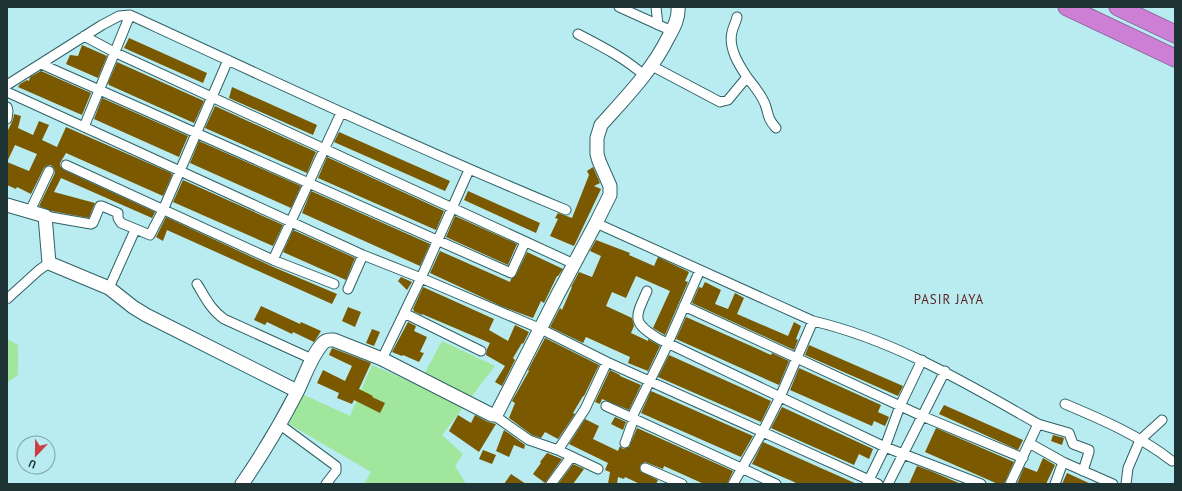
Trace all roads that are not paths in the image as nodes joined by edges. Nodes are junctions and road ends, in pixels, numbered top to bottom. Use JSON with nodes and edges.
{"nodes":[{"id":1,"x":619,"y":7,"type":"edge"},
{"id":2,"x":656,"y":7,"type":"edge"},
{"id":3,"x":678,"y":7,"type":"edge"},
{"id":4,"x":1067,"y":7,"type":"edge"},
{"id":5,"x":1118,"y":7,"type":"edge"},
{"id":6,"x":130,"y":15,"type":"junction"},
{"id":7,"x":737,"y":17,"type":"dead end"},
{"id":8,"x":658,"y":25,"type":"junction"},
{"id":9,"x":672,"y":31,"type":"junction"},
{"id":10,"x":578,"y":34,"type":"dead end"},
{"id":11,"x":1175,"y":34,"type":"edge"},
{"id":12,"x":84,"y":36,"type":"junction"},
{"id":13,"x":114,"y":52,"type":"junction"},
{"id":14,"x":1175,"y":58,"type":"edge"},
{"id":15,"x":228,"y":60,"type":"junction"},
{"id":16,"x":41,"y":64,"type":"junction"},
{"id":17,"x":649,"y":71,"type":"junction"},
{"id":18,"x":747,"y":77,"type":"junction"},
{"id":19,"x":7,"y":85,"type":"edge"},
{"id":20,"x":100,"y":90,"type":"junction"},
{"id":21,"x":7,"y":92,"type":"edge"},
{"id":22,"x":212,"y":97,"type":"junction"},
{"id":23,"x":7,"y":107,"type":"edge"},
{"id":24,"x":341,"y":113,"type":"junction"},
{"id":25,"x":7,"y":119,"type":"edge"},
{"id":26,"x":84,"y":127,"type":"junction"},
{"id":27,"x":776,"y":128,"type":"dead end"},
{"id":28,"x":196,"y":133,"type":"junction"},
{"id":29,"x":324,"y":149,"type":"junction"},
{"id":30,"x":66,"y":165,"type":"dead end"},
{"id":31,"x":49,"y":170,"type":"dead end"},
{"id":32,"x":469,"y":170,"type":"junction"},
{"id":33,"x":180,"y":171,"type":"junction"},
{"id":34,"x":309,"y":183,"type":"junction"},
{"id":35,"x":7,"y":205,"type":"edge"},
{"id":36,"x":453,"y":208,"type":"junction"},
{"id":37,"x":163,"y":210,"type":"junction"},
{"id":38,"x":566,"y":210,"type":"dead end"},
{"id":39,"x":30,"y":211,"type":"junction"},
{"id":40,"x":45,"y":216,"type":"junction"},
{"id":41,"x":291,"y":222,"type":"junction"},
{"id":42,"x":596,"y":223,"type":"junction"},
{"id":43,"x":135,"y":230,"type":"junction"},
{"id":44,"x":437,"y":240,"type":"junction"},
{"id":45,"x":525,"y":242,"type":"junction"},
{"id":46,"x":363,"y":255,"type":"junction"},
{"id":47,"x":273,"y":260,"type":"junction"},
{"id":48,"x":49,"y":263,"type":"junction"},
{"id":49,"x":574,"y":264,"type":"junction"},
{"id":50,"x":700,"y":270,"type":"junction"},
{"id":51,"x":421,"y":278,"type":"junction"},
{"id":52,"x":197,"y":284,"type":"dead end"},
{"id":53,"x":334,"y":284,"type":"dead end"},
{"id":54,"x":110,"y":288,"type":"junction"},
{"id":55,"x":348,"y":289,"type":"dead end"},
{"id":56,"x":647,"y":291,"type":"dead end"},
{"id":57,"x":7,"y":298,"type":"edge"},
{"id":58,"x":684,"y":306,"type":"junction"},
{"id":59,"x":404,"y":313,"type":"junction"},
{"id":60,"x":813,"y":322,"type":"junction"},
{"id":61,"x":541,"y":328,"type":"junction"},
{"id":62,"x":668,"y":344,"type":"junction"},
{"id":63,"x":480,"y":351,"type":"dead end"},
{"id":64,"x":796,"y":357,"type":"junction"},
{"id":65,"x":312,"y":359,"type":"junction"},
{"id":66,"x":382,"y":359,"type":"junction"},
{"id":67,"x":922,"y":360,"type":"junction"},
{"id":68,"x":607,"y":362,"type":"junction"},
{"id":69,"x":945,"y":371,"type":"junction"},
{"id":70,"x":649,"y":380,"type":"junction"},
{"id":71,"x":297,"y":392,"type":"junction"},
{"id":72,"x":780,"y":397,"type":"junction"},
{"id":73,"x":1066,"y":404,"type":"dead end"},
{"id":74,"x":606,"y":406,"type":"dead end"},
{"id":75,"x":900,"y":406,"type":"junction"},
{"id":76,"x":495,"y":416,"type":"junction"},
{"id":77,"x":922,"y":416,"type":"junction"},
{"id":78,"x":634,"y":418,"type":"junction"},
{"id":79,"x":1162,"y":420,"type":"dead end"},
{"id":80,"x":279,"y":424,"type":"junction"},
{"id":81,"x":1038,"y":424,"type":"junction"},
{"id":82,"x":763,"y":431,"type":"junction"},
{"id":83,"x":1140,"y":440,"type":"junction"},
{"id":84,"x":625,"y":443,"type":"dead end"},
{"id":85,"x":1029,"y":443,"type":"junction"},
{"id":86,"x":885,"y":447,"type":"junction"},
{"id":87,"x":558,"y":450,"type":"junction"},
{"id":88,"x":903,"y":454,"type":"junction"},
{"id":89,"x":571,"y":457,"type":"junction"},
{"id":90,"x":1023,"y":458,"type":"junction"},
{"id":91,"x":1063,"y":462,"type":"junction"},
{"id":92,"x":1172,"y":462,"type":"dead end"},
{"id":93,"x":645,"y":468,"type":"dead end"},
{"id":94,"x":743,"y":468,"type":"junction"},
{"id":95,"x":598,"y":469,"type":"dead end"},
{"id":96,"x":1083,"y":471,"type":"junction"},
{"id":97,"x":663,"y":480,"type":"edge"},
{"id":98,"x":868,"y":482,"type":"edge"},
{"id":99,"x":1101,"y":482,"type":"edge"},
{"id":100,"x":242,"y":484,"type":"edge"},
{"id":101,"x":326,"y":484,"type":"edge"},
{"id":102,"x":551,"y":484,"type":"edge"},
{"id":103,"x":682,"y":484,"type":"edge"},
{"id":104,"x":733,"y":484,"type":"edge"},
{"id":105,"x":776,"y":484,"type":"edge"},
{"id":106,"x":878,"y":484,"type":"edge"},
{"id":107,"x":888,"y":484,"type":"edge"},
{"id":108,"x":981,"y":484,"type":"edge"},
{"id":109,"x":1010,"y":484,"type":"edge"},
{"id":110,"x":1055,"y":484,"type":"edge"},
{"id":111,"x":1113,"y":484,"type":"edge"},
{"id":112,"x":1126,"y":484,"type":"edge"}],
"edges":[{"from":1,"to":8,"type":"street"},
{"from":2,"to":8,"type":"street"},
{"from":3,"to":9,"type":"street"},
{"from":4,"to":14,"type":"highway"},
{"from":5,"to":11,"type":"highway"},
{"from":6,"to":12,"type":"street"},
{"from":6,"to":13,"type":"street"},
{"from":6,"to":15,"type":"street"},
{"from":7,"to":18,"type":"street"},
{"from":8,"to":9,"type":"street"},
{"from":9,"to":17,"type":"street"},
{"from":10,"to":17,"type":"street"},
{"from":12,"to":13,"type":"street"},
{"from":12,"to":16,"type":"street"},
{"from":13,"to":20,"type":"street"},
{"from":13,"to":22,"type":"street"},
{"from":15,"to":22,"type":"street"},
{"from":15,"to":24,"type":"street"},
{"from":16,"to":19,"type":"street"},
{"from":16,"to":20,"type":"street"},
{"from":17,"to":18,"type":"street"},
{"from":17,"to":42,"type":"street"},
{"from":18,"to":27,"type":"street"},
{"from":20,"to":26,"type":"street"},
{"from":20,"to":28,"type":"street"},
{"from":21,"to":26,"type":"street"},
{"from":22,"to":28,"type":"street"},
{"from":22,"to":29,"type":"street"},
{"from":23,"to":25,"type":"street"},
{"from":24,"to":29,"type":"street"},
{"from":24,"to":32,"type":"street"},
{"from":26,"to":33,"type":"street"},
{"from":28,"to":33,"type":"street"},
{"from":28,"to":34,"type":"street"},
{"from":29,"to":34,"type":"street"},
{"from":29,"to":36,"type":"street"},
{"from":30,"to":37,"type":"street"},
{"from":31,"to":39,"type":"street"},
{"from":32,"to":36,"type":"street"},
{"from":32,"to":38,"type":"street"},
{"from":33,"to":37,"type":"street"},
{"from":33,"to":41,"type":"street"},
{"from":34,"to":41,"type":"street"},
{"from":34,"to":44,"type":"street"},
{"from":35,"to":39,"type":"street"},
{"from":36,"to":44,"type":"street"},
{"from":36,"to":45,"type":"street"},
{"from":37,"to":43,"type":"street"},
{"from":37,"to":47,"type":"street"},
{"from":39,"to":40,"type":"street"},
{"from":40,"to":43,"type":"street"},
{"from":40,"to":48,"type":"street"},
{"from":41,"to":46,"type":"street"},
{"from":41,"to":47,"type":"street"},
{"from":42,"to":49,"type":"street"},
{"from":42,"to":50,"type":"street"},
{"from":43,"to":54,"type":"street"},
{"from":44,"to":45,"type":"street"},
{"from":44,"to":51,"type":"street"},
{"from":45,"to":49,"type":"street"},
{"from":46,"to":51,"type":"street"},
{"from":46,"to":55,"type":"street"},
{"from":47,"to":53,"type":"street"},
{"from":48,"to":54,"type":"street"},
{"from":48,"to":57,"type":"street"},
{"from":49,"to":61,"type":"street"},
{"from":50,"to":58,"type":"street"},
{"from":50,"to":60,"type":"street"},
{"from":51,"to":59,"type":"street"},
{"from":51,"to":61,"type":"street"},
{"from":52,"to":65,"type":"street"},
{"from":54,"to":71,"type":"street"},
{"from":56,"to":62,"type":"street"},
{"from":58,"to":62,"type":"street"},
{"from":58,"to":64,"type":"street"},
{"from":59,"to":63,"type":"street"},
{"from":59,"to":66,"type":"street"},
{"from":60,"to":64,"type":"street"},
{"from":60,"to":67,"type":"street"},
{"from":61,"to":68,"type":"street"},
{"from":61,"to":76,"type":"street"},
{"from":62,"to":70,"type":"street"},
{"from":62,"to":72,"type":"street"},
{"from":64,"to":72,"type":"street"},
{"from":64,"to":75,"type":"street"},
{"from":65,"to":66,"type":"street"},
{"from":65,"to":71,"type":"street"},
{"from":66,"to":76,"type":"street"},
{"from":67,"to":69,"type":"street"},
{"from":67,"to":75,"type":"street"},
{"from":68,"to":70,"type":"street"},
{"from":68,"to":87,"type":"street"},
{"from":69,"to":77,"type":"street"},
{"from":69,"to":81,"type":"street"},
{"from":70,"to":78,"type":"street"},
{"from":70,"to":82,"type":"street"},
{"from":71,"to":80,"type":"street"},
{"from":72,"to":82,"type":"street"},
{"from":72,"to":86,"type":"street"},
{"from":73,"to":83,"type":"street"},
{"from":74,"to":78,"type":"street"},
{"from":75,"to":77,"type":"street"},
{"from":75,"to":86,"type":"street"},
{"from":76,"to":87,"type":"street"},
{"from":77,"to":88,"type":"street"},
{"from":77,"to":90,"type":"street"},
{"from":78,"to":84,"type":"street"},
{"from":78,"to":94,"type":"street"},
{"from":79,"to":83,"type":"street"},
{"from":80,"to":100,"type":"street"},
{"from":80,"to":101,"type":"street"},
{"from":81,"to":85,"type":"street"},
{"from":81,"to":96,"type":"street"},
{"from":82,"to":94,"type":"street"},
{"from":82,"to":98,"type":"street"},
{"from":83,"to":92,"type":"street"},
{"from":83,"to":112,"type":"street"},
{"from":85,"to":90,"type":"street"},
{"from":85,"to":91,"type":"street"},
{"from":86,"to":88,"type":"street"},
{"from":86,"to":98,"type":"street"},
{"from":87,"to":89,"type":"street"},
{"from":88,"to":107,"type":"street"},
{"from":88,"to":108,"type":"street"},
{"from":89,"to":95,"type":"street"},
{"from":89,"to":102,"type":"street"},
{"from":90,"to":109,"type":"street"},
{"from":91,"to":96,"type":"street"},
{"from":91,"to":110,"type":"street"},
{"from":93,"to":97,"type":"street"},
{"from":94,"to":104,"type":"street"},
{"from":94,"to":105,"type":"street"},
{"from":96,"to":99,"type":"street"},
{"from":97,"to":103,"type":"street"},
{"from":98,"to":106,"type":"street"},
{"from":99,"to":111,"type":"street"}]}
